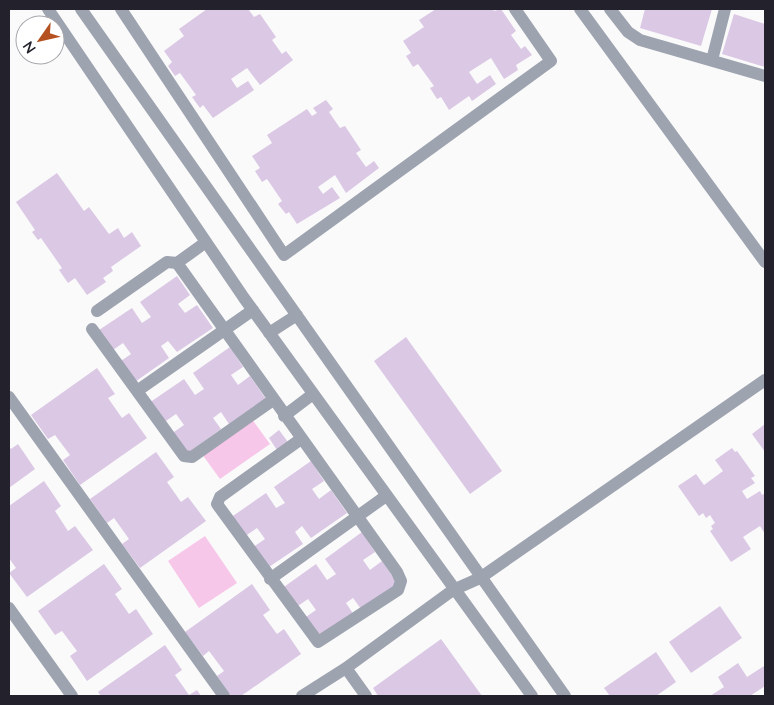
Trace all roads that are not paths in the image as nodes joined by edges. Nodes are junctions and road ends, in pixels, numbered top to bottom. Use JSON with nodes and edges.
{"nodes":[{"id":1,"x":48,"y":9,"type":"edge"},
{"id":2,"x":81,"y":9,"type":"edge"},
{"id":3,"x":121,"y":9,"type":"edge"},
{"id":4,"x":515,"y":9,"type":"edge"},
{"id":5,"x":580,"y":9,"type":"edge"},
{"id":6,"x":610,"y":9,"type":"edge"},
{"id":7,"x":726,"y":9,"type":"edge"},
{"id":8,"x":712,"y":60,"type":"junction"},
{"id":9,"x":765,"y":76,"type":"edge"},
{"id":10,"x":206,"y":242,"type":"junction"},
{"id":11,"x":765,"y":262,"type":"edge"},
{"id":12,"x":177,"y":263,"type":"junction"},
{"id":13,"x":253,"y":310,"type":"junction"},
{"id":14,"x":97,"y":311,"type":"dead end"},
{"id":15,"x":297,"y":315,"type":"junction"},
{"id":16,"x":92,"y":329,"type":"dead end"},
{"id":17,"x":225,"y":331,"type":"junction"},
{"id":18,"x":269,"y":333,"type":"junction"},
{"id":19,"x":765,"y":380,"type":"edge"},
{"id":20,"x":137,"y":391,"type":"junction"},
{"id":21,"x":313,"y":394,"type":"junction"},
{"id":22,"x":9,"y":397,"type":"edge"},
{"id":23,"x":273,"y":400,"type":"junction"},
{"id":24,"x":284,"y":416,"type":"junction"},
{"id":25,"x":301,"y":439,"type":"junction"},
{"id":26,"x":386,"y":496,"type":"junction"},
{"id":27,"x":357,"y":516,"type":"junction"},
{"id":28,"x":480,"y":578,"type":"junction"},
{"id":29,"x":270,"y":579,"type":"junction"},
{"id":30,"x":453,"y":590,"type":"junction"},
{"id":31,"x":9,"y":608,"type":"edge"},
{"id":32,"x":346,"y":668,"type":"junction"},
{"id":33,"x":72,"y":696,"type":"edge"},
{"id":34,"x":224,"y":696,"type":"edge"},
{"id":35,"x":302,"y":696,"type":"edge"},
{"id":36,"x":366,"y":696,"type":"edge"},
{"id":37,"x":532,"y":696,"type":"edge"},
{"id":38,"x":565,"y":696,"type":"edge"}],
"edges":[{"from":1,"to":10,"type":"street"},
{"from":2,"to":15,"type":"street"},
{"from":3,"to":4,"type":"street"},
{"from":5,"to":11,"type":"street"},
{"from":6,"to":8,"type":"street"},
{"from":7,"to":8,"type":"street"},
{"from":8,"to":9,"type":"street"},
{"from":10,"to":12,"type":"street"},
{"from":10,"to":13,"type":"street"},
{"from":12,"to":14,"type":"street"},
{"from":12,"to":17,"type":"street"},
{"from":13,"to":17,"type":"street"},
{"from":13,"to":18,"type":"street"},
{"from":15,"to":18,"type":"street"},
{"from":15,"to":28,"type":"street"},
{"from":16,"to":20,"type":"street"},
{"from":17,"to":20,"type":"street"},
{"from":17,"to":23,"type":"street"},
{"from":18,"to":21,"type":"street"},
{"from":19,"to":28,"type":"street"},
{"from":20,"to":23,"type":"street"},
{"from":21,"to":24,"type":"street"},
{"from":21,"to":26,"type":"street"},
{"from":22,"to":34,"type":"street"},
{"from":23,"to":24,"type":"street"},
{"from":24,"to":25,"type":"street"},
{"from":25,"to":27,"type":"street"},
{"from":25,"to":29,"type":"street"},
{"from":26,"to":27,"type":"street"},
{"from":26,"to":30,"type":"street"},
{"from":27,"to":29,"type":"street"},
{"from":27,"to":29,"type":"street"},
{"from":28,"to":30,"type":"street"},
{"from":28,"to":38,"type":"street"},
{"from":30,"to":32,"type":"street"},
{"from":30,"to":37,"type":"street"},
{"from":31,"to":33,"type":"street"},
{"from":32,"to":35,"type":"street"},
{"from":32,"to":36,"type":"street"}]}
